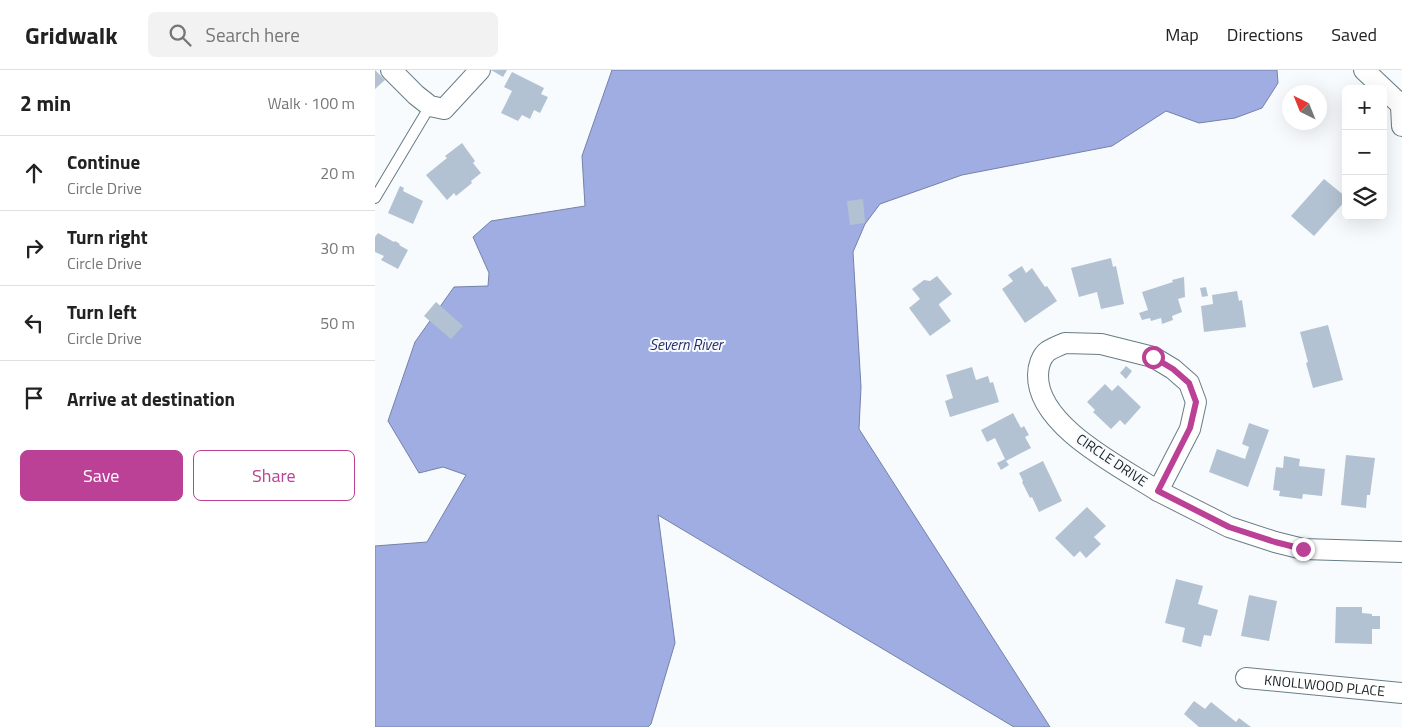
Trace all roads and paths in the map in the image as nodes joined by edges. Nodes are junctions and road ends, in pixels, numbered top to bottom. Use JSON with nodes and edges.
{"nodes":[{"id":1,"x":391,"y":70,"type":"edge"},
{"id":2,"x":480,"y":70,"type":"edge"},
{"id":3,"x":1364,"y":70,"type":"edge"},
{"id":4,"x":430,"y":106,"type":"junction"},
{"id":5,"x":1402,"y":106,"type":"edge"},
{"id":6,"x":1402,"y":126,"type":"edge"},
{"id":7,"x":375,"y":198,"type":"edge"},
{"id":8,"x":1158,"y":491,"type":"junction"},
{"id":9,"x":1402,"y":552,"type":"edge"},
{"id":10,"x":1246,"y":678,"type":"dead end"},
{"id":11,"x":1402,"y":693,"type":"edge"}],
"edges":[{"from":1,"to":4,"type":"street"},
{"from":2,"to":4,"type":"street"},
{"from":3,"to":5,"type":"street"},
{"from":4,"to":7,"type":"lane"},
{"from":5,"to":6,"type":"street"},
{"from":8,"to":8,"type":"street","name":"CIRCLE DRIVE"},
{"from":8,"to":9,"type":"street","name":"CIRCLE DRIVE"},
{"from":10,"to":11,"type":"street","name":"KNOLLWOOD PLACE"}]}
